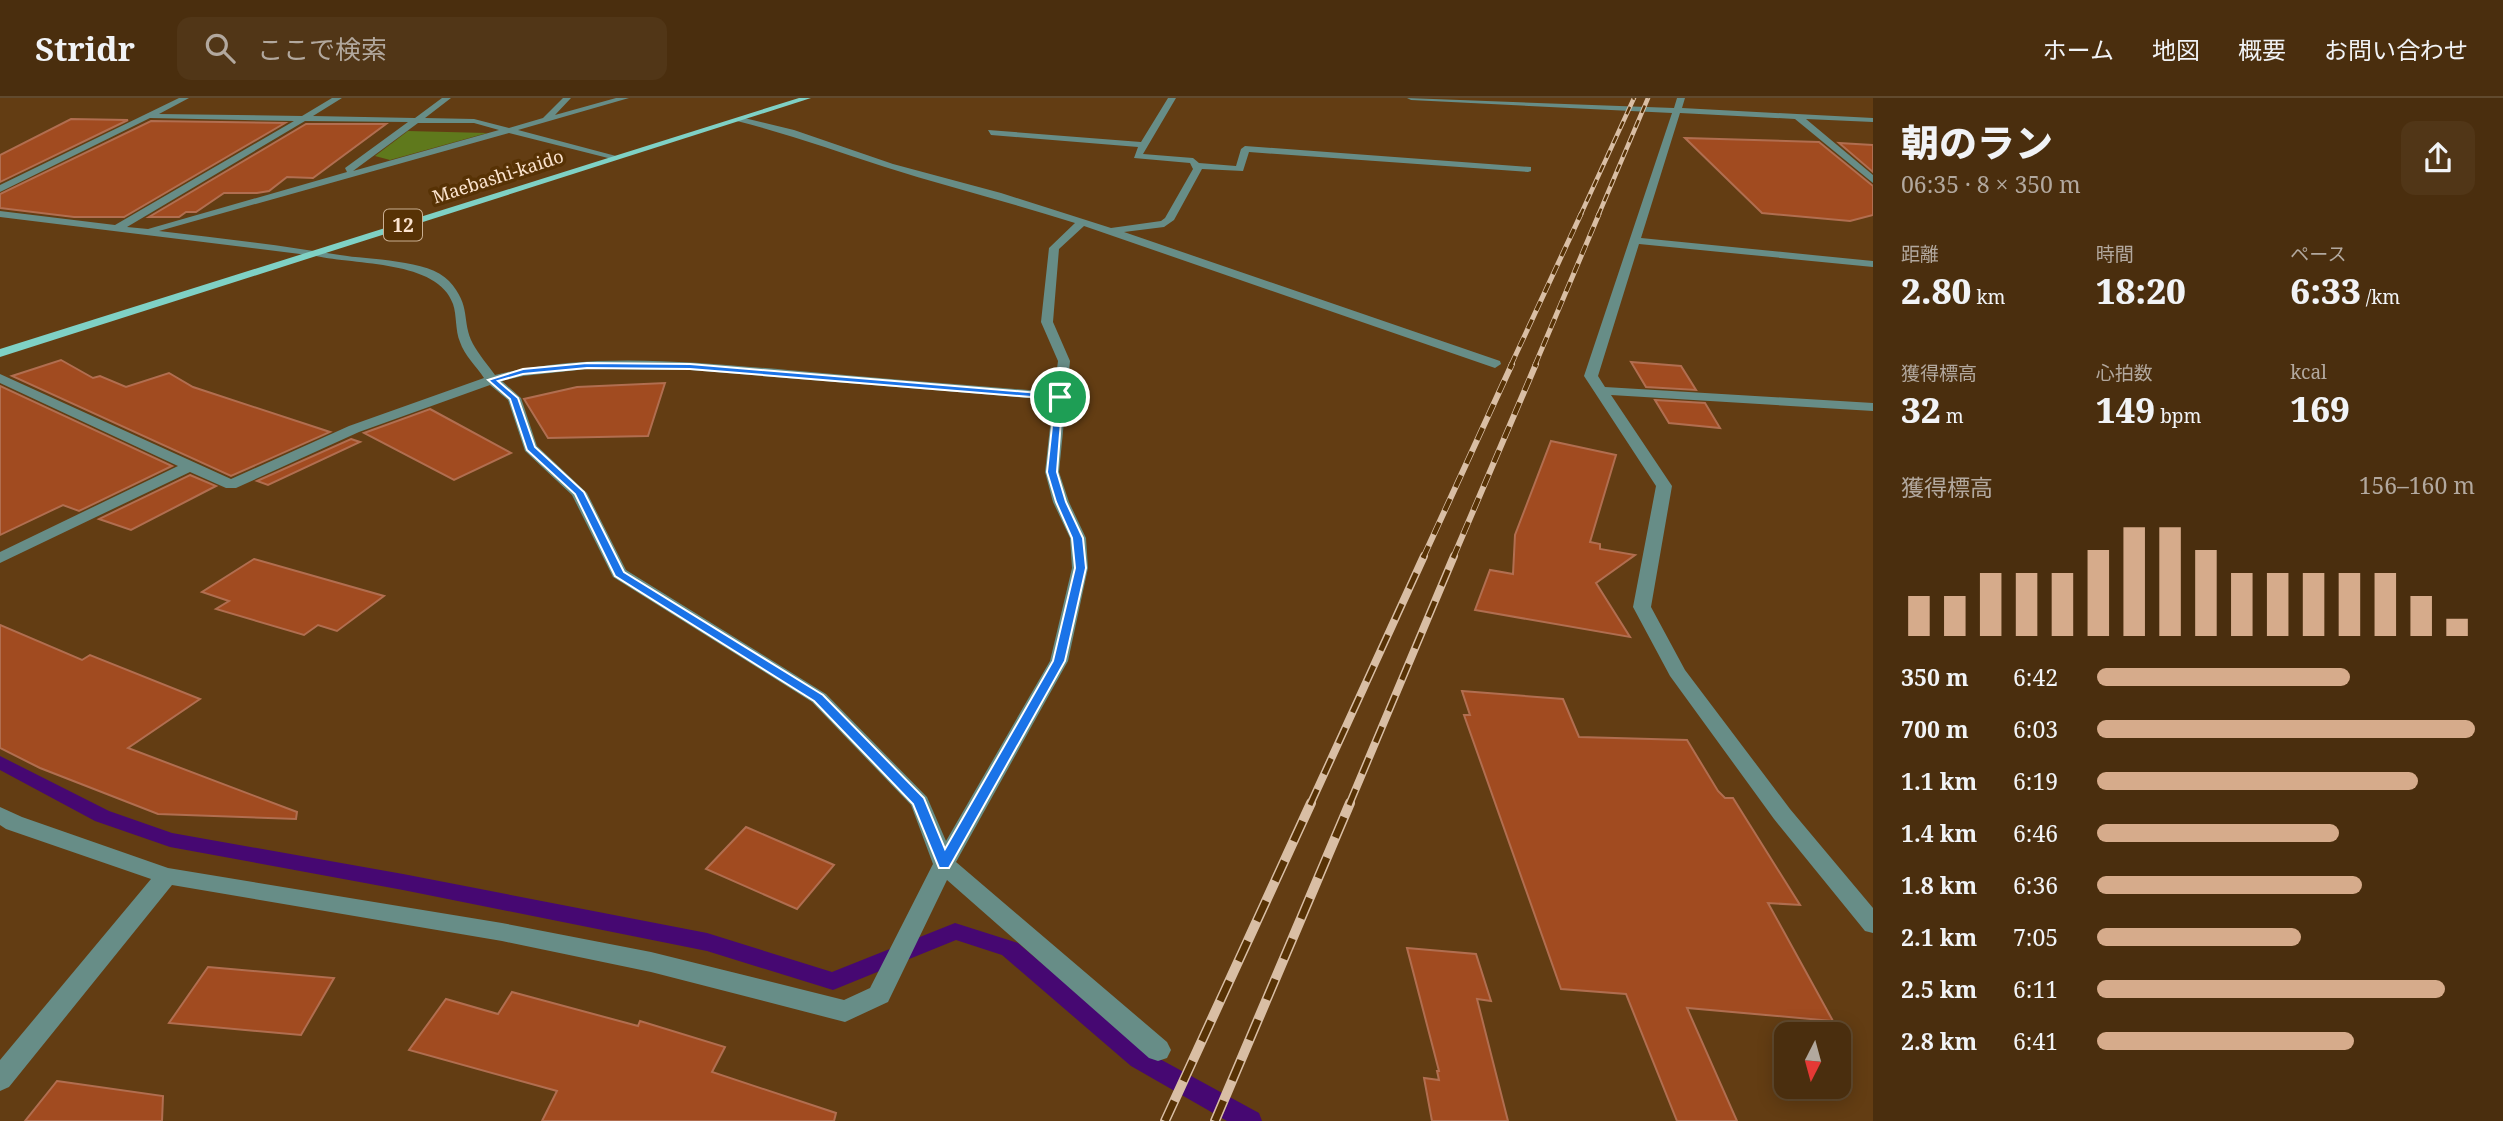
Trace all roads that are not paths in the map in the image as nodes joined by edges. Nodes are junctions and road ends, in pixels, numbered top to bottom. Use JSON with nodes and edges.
{"nodes":[{"id":1,"x":185,"y":98,"type":"edge"},
{"id":2,"x":338,"y":98,"type":"edge"},
{"id":3,"x":447,"y":98,"type":"edge"},
{"id":4,"x":566,"y":98,"type":"edge"},
{"id":5,"x":625,"y":98,"type":"edge"},
{"id":6,"x":807,"y":98,"type":"edge"},
{"id":7,"x":1172,"y":98,"type":"edge"},
{"id":8,"x":1411,"y":98,"type":"edge"},
{"id":9,"x":1537,"y":101,"type":"edge"},
{"id":10,"x":1678,"y":104,"type":"edge"},
{"id":11,"x":149,"y":116,"type":"junction"},
{"id":12,"x":1797,"y":116,"type":"junction"},
{"id":13,"x":305,"y":119,"type":"junction"},
{"id":14,"x":740,"y":119,"type":"junction"},
{"id":15,"x":417,"y":120,"type":"junction"},
{"id":16,"x":1873,"y":120,"type":"edge"},
{"id":17,"x":544,"y":121,"type":"junction"},
{"id":18,"x":510,"y":131,"type":"junction"},
{"id":19,"x":991,"y":132,"type":"dead end"},
{"id":20,"x":1145,"y":145,"type":"junction"},
{"id":21,"x":613,"y":158,"type":"junction"},
{"id":22,"x":1196,"y":166,"type":"junction"},
{"id":23,"x":1528,"y":169,"type":"dead end"},
{"id":24,"x":338,"y":177,"type":"junction"},
{"id":25,"x":1873,"y":180,"type":"edge"},
{"id":26,"x":0,"y":189,"type":"edge"},
{"id":27,"x":0,"y":214,"type":"edge"},
{"id":28,"x":1082,"y":222,"type":"junction"},
{"id":29,"x":117,"y":228,"type":"junction"},
{"id":30,"x":1108,"y":230,"type":"junction"},
{"id":31,"x":145,"y":231,"type":"junction"},
{"id":32,"x":1634,"y":240,"type":"junction"},
{"id":33,"x":316,"y":253,"type":"junction"},
{"id":34,"x":1873,"y":264,"type":"edge"},
{"id":35,"x":0,"y":353,"type":"edge"},
{"id":36,"x":1495,"y":363,"type":"dead end"},
{"id":37,"x":0,"y":378,"type":"edge"},
{"id":38,"x":492,"y":380,"type":"junction"},
{"id":39,"x":1603,"y":391,"type":"junction"},
{"id":40,"x":1060,"y":397,"type":"junction"},
{"id":41,"x":1873,"y":407,"type":"edge"},
{"id":42,"x":192,"y":466,"type":"junction"},
{"id":43,"x":0,"y":558,"type":"edge"},
{"id":44,"x":0,"y":815,"type":"edge"},
{"id":45,"x":944,"y":864,"type":"junction"},
{"id":46,"x":167,"y":876,"type":"junction"},
{"id":47,"x":1873,"y":924,"type":"edge"},
{"id":48,"x":1158,"y":1050,"type":"dead end"},
{"id":49,"x":0,"y":1079,"type":"edge"}],
"edges":[{"from":1,"to":11,"type":"street"},
{"from":2,"to":13,"type":"street"},
{"from":3,"to":15,"type":"street"},
{"from":4,"to":17,"type":"street"},
{"from":5,"to":17,"type":"street"},
{"from":6,"to":14,"type":"main road","name":"Maebashi-kaido","number":"12"},
{"from":7,"to":20,"type":"street"},
{"from":8,"to":9,"type":"street"},
{"from":9,"to":10,"type":"street"},
{"from":10,"to":12,"type":"street"},
{"from":10,"to":32,"type":"street"},
{"from":11,"to":13,"type":"street"},
{"from":11,"to":26,"type":"street"},
{"from":12,"to":16,"type":"street"},
{"from":12,"to":25,"type":"street"},
{"from":13,"to":15,"type":"street"},
{"from":13,"to":29,"type":"street"},
{"from":14,"to":21,"type":"main road","name":"Maebashi-kaido","number":"12"},
{"from":14,"to":28,"type":"street"},
{"from":15,"to":18,"type":"street"},
{"from":15,"to":24,"type":"street"},
{"from":17,"to":18,"type":"street"},
{"from":18,"to":21,"type":"street"},
{"from":18,"to":24,"type":"street"},
{"from":19,"to":20,"type":"street"},
{"from":20,"to":22,"type":"street"},
{"from":21,"to":33,"type":"main road","name":"Maebashi-kaido","number":"12"},
{"from":22,"to":23,"type":"street"},
{"from":22,"to":30,"type":"street"},
{"from":24,"to":31,"type":"street"},
{"from":27,"to":29,"type":"street"},
{"from":28,"to":30,"type":"street"},
{"from":28,"to":40,"type":"street"},
{"from":29,"to":31,"type":"street"},
{"from":30,"to":36,"type":"street"},
{"from":31,"to":33,"type":"street"},
{"from":32,"to":34,"type":"street"},
{"from":32,"to":39,"type":"street"},
{"from":33,"to":35,"type":"main road","name":"Maebashi-kaido","number":"12"},
{"from":33,"to":38,"type":"street"},
{"from":37,"to":42,"type":"street"},
{"from":38,"to":40,"type":"street"},
{"from":38,"to":42,"type":"street"},
{"from":38,"to":45,"type":"street"},
{"from":39,"to":41,"type":"street"},
{"from":39,"to":47,"type":"street"},
{"from":40,"to":45,"type":"street"},
{"from":42,"to":43,"type":"street"},
{"from":44,"to":46,"type":"street"},
{"from":45,"to":46,"type":"street"},
{"from":45,"to":48,"type":"street"},
{"from":46,"to":49,"type":"street"}]}
